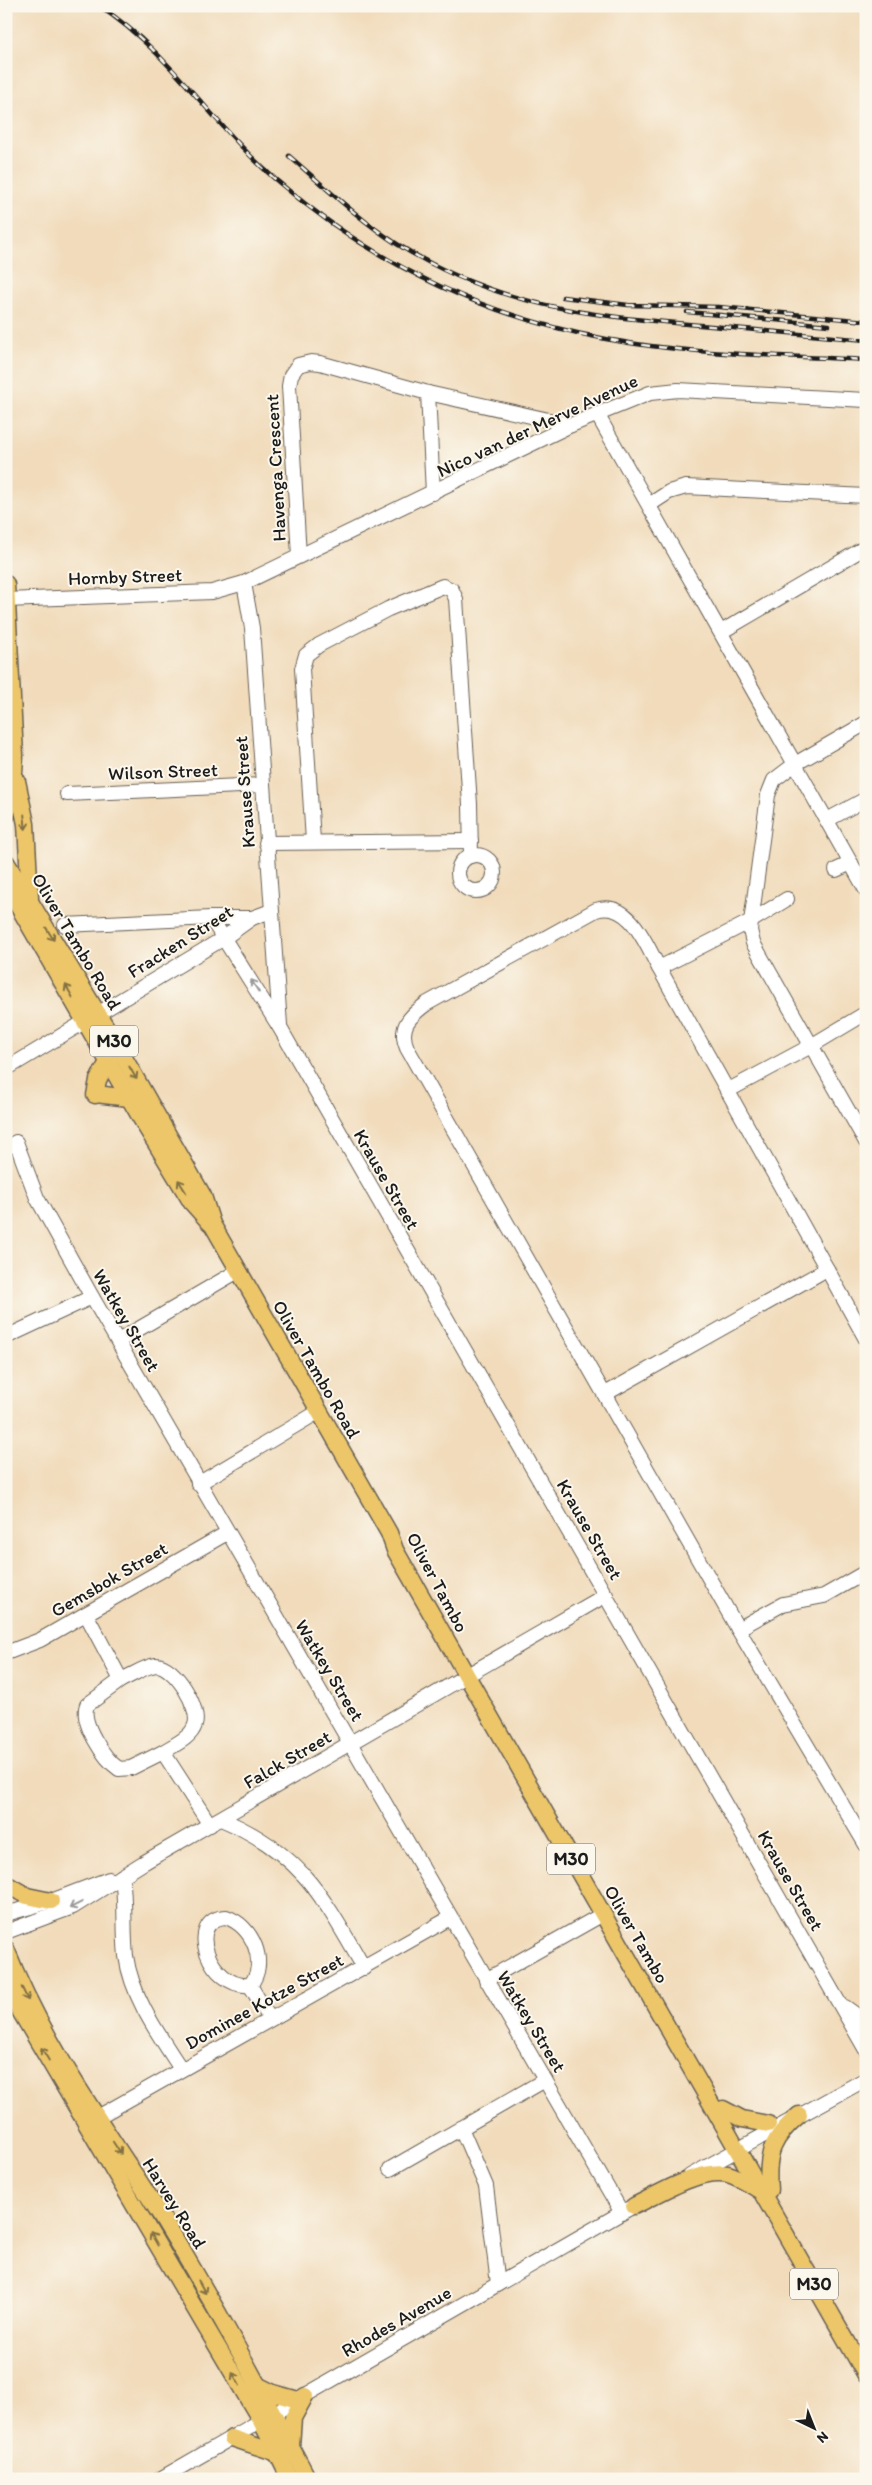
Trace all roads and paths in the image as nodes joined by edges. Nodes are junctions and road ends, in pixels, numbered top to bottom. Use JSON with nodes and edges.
{"nodes":[{"id":1,"x":428,"y":393,"type":"junction"},
{"id":2,"x":866,"y":400,"type":"edge"},
{"id":3,"x":597,"y":414,"type":"junction"},
{"id":4,"x":571,"y":425,"type":"junction"},
{"id":5,"x":433,"y":493,"type":"junction"},
{"id":6,"x":866,"y":496,"type":"edge"},
{"id":7,"x":649,"y":505,"type":"junction"},
{"id":8,"x":866,"y":547,"type":"edge"},
{"id":9,"x":298,"y":556,"type":"junction"},
{"id":10,"x":244,"y":583,"type":"junction"},
{"id":11,"x":6,"y":584,"type":"edge"},
{"id":12,"x":6,"y":600,"type":"edge"},
{"id":13,"x":721,"y":632,"type":"junction"},
{"id":14,"x":866,"y":723,"type":"edge"},
{"id":15,"x":795,"y":764,"type":"junction"},
{"id":16,"x":14,"y":774,"type":"junction"},
{"id":17,"x":262,"y":786,"type":"junction"},
{"id":18,"x":67,"y":794,"type":"dead end"},
{"id":19,"x":866,"y":799,"type":"edge"},
{"id":20,"x":6,"y":816,"type":"edge"},
{"id":21,"x":826,"y":820,"type":"junction"},
{"id":22,"x":314,"y":841,"type":"junction"},
{"id":23,"x":471,"y":841,"type":"junction"},
{"id":24,"x":266,"y":842,"type":"junction"},
{"id":25,"x":471,"y":856,"type":"dead end"},
{"id":26,"x":6,"y":862,"type":"edge"},
{"id":27,"x":851,"y":864,"type":"junction"},
{"id":28,"x":836,"y":870,"type":"dead end"},
{"id":29,"x":6,"y":885,"type":"edge"},
{"id":30,"x":866,"y":890,"type":"edge"},
{"id":31,"x":787,"y":899,"type":"dead end"},
{"id":32,"x":6,"y":903,"type":"edge"},
{"id":33,"x":26,"y":907,"type":"junction"},
{"id":34,"x":271,"y":912,"type":"junction"},
{"id":35,"x":211,"y":918,"type":"junction"},
{"id":36,"x":252,"y":918,"type":"junction"},
{"id":37,"x":751,"y":921,"type":"junction"},
{"id":38,"x":65,"y":925,"type":"dead end"},
{"id":39,"x":224,"y":938,"type":"junction"},
{"id":40,"x":659,"y":968,"type":"junction"},
{"id":41,"x":866,"y":1013,"type":"edge"},
{"id":42,"x":91,"y":1016,"type":"junction"},
{"id":43,"x":280,"y":1028,"type":"junction"},
{"id":44,"x":811,"y":1046,"type":"junction"},
{"id":45,"x":109,"y":1060,"type":"junction"},
{"id":46,"x":6,"y":1068,"type":"edge"},
{"id":47,"x":727,"y":1091,"type":"junction"},
{"id":48,"x":129,"y":1098,"type":"junction"},
{"id":49,"x":866,"y":1142,"type":"edge"},
{"id":50,"x":9,"y":1145,"type":"edge"},
{"id":51,"x":212,"y":1224,"type":"junction"},
{"id":52,"x":827,"y":1269,"type":"junction"},
{"id":53,"x":238,"y":1271,"type":"junction"},
{"id":54,"x":92,"y":1298,"type":"junction"},
{"id":55,"x":6,"y":1338,"type":"edge"},
{"id":56,"x":866,"y":1338,"type":"edge"},
{"id":57,"x":118,"y":1341,"type":"junction"},
{"id":58,"x":605,"y":1394,"type":"junction"},
{"id":59,"x":318,"y":1412,"type":"junction"},
{"id":60,"x":198,"y":1484,"type":"junction"},
{"id":61,"x":227,"y":1533,"type":"junction"},
{"id":62,"x":389,"y":1533,"type":"joint"},
{"id":63,"x":866,"y":1572,"type":"edge"},
{"id":64,"x":606,"y":1595,"type":"junction"},
{"id":65,"x":86,"y":1614,"type":"junction"},
{"id":66,"x":738,"y":1629,"type":"junction"},
{"id":67,"x":6,"y":1653,"type":"edge"},
{"id":68,"x":469,"y":1675,"type":"junction"},
{"id":69,"x":121,"y":1680,"type":"junction"},
{"id":70,"x":351,"y":1743,"type":"junction"},
{"id":71,"x":163,"y":1752,"type":"junction"},
{"id":72,"x":215,"y":1822,"type":"junction"},
{"id":73,"x":866,"y":1845,"type":"edge"},
{"id":74,"x":119,"y":1878,"type":"junction"},
{"id":75,"x":6,"y":1884,"type":"edge"},
{"id":76,"x":50,"y":1901,"type":"junction"},
{"id":77,"x":6,"y":1914,"type":"edge"},
{"id":78,"x":603,"y":1914,"type":"junction"},
{"id":79,"x":450,"y":1918,"type":"junction"},
{"id":80,"x":6,"y":1932,"type":"edge"},
{"id":81,"x":6,"y":1949,"type":"edge"},
{"id":82,"x":364,"y":1968,"type":"junction"},
{"id":83,"x":486,"y":1980,"type":"junction"},
{"id":84,"x":250,"y":1985,"type":"junction"},
{"id":85,"x":7,"y":1990,"type":"edge"},
{"id":86,"x":840,"y":2003,"type":"junction"},
{"id":87,"x":270,"y":2019,"type":"junction"},
{"id":88,"x":866,"y":2022,"type":"edge"},
{"id":89,"x":866,"y":2050,"type":"edge"},
{"id":90,"x":180,"y":2069,"type":"junction"},
{"id":91,"x":866,"y":2070,"type":"edge"},
{"id":92,"x":866,"y":2079,"type":"edge"},
{"id":93,"x":545,"y":2080,"type":"junction"},
{"id":94,"x":723,"y":2109,"type":"junction"},
{"id":95,"x":799,"y":2115,"type":"junction"},
{"id":96,"x":92,"y":2120,"type":"junction"},
{"id":97,"x":768,"y":2124,"type":"junction"},
{"id":98,"x":461,"y":2128,"type":"junction"},
{"id":99,"x":739,"y":2144,"type":"junction"},
{"id":100,"x":390,"y":2169,"type":"dead end"},
{"id":101,"x":766,"y":2191,"type":"junction"},
{"id":102,"x":628,"y":2210,"type":"junction"},
{"id":103,"x":498,"y":2284,"type":"junction"},
{"id":104,"x":832,"y":2309,"type":"junction"},
{"id":105,"x":866,"y":2359,"type":"edge"},
{"id":106,"x":866,"y":2375,"type":"edge"},
{"id":107,"x":257,"y":2385,"type":"junction"},
{"id":108,"x":301,"y":2398,"type":"junction"},
{"id":109,"x":267,"y":2418,"type":"junction"},
{"id":110,"x":232,"y":2438,"type":"junction"},
{"id":111,"x":284,"y":2450,"type":"junction"},
{"id":112,"x":160,"y":2479,"type":"edge"},
{"id":113,"x":290,"y":2479,"type":"edge"},
{"id":114,"x":308,"y":2479,"type":"edge"}],
"edges":[{"from":1,"to":4,"type":"street","name":"Havenga Crescent"},
{"from":1,"to":5,"type":"street"},
{"from":1,"to":9,"type":"street","name":"Havenga Crescent"},
{"from":2,"to":3,"type":"street","name":"Nico van der Merve Avenue"},
{"from":3,"to":4,"type":"street","name":"Nico van der Merve Avenue"},
{"from":3,"to":7,"type":"street"},
{"from":4,"to":5,"type":"street","name":"Nico van der Merve Avenue"},
{"from":5,"to":9,"type":"street","name":"Nico van der Merve Avenue"},
{"from":6,"to":7,"type":"street"},
{"from":7,"to":13,"type":"street"},
{"from":8,"to":13,"type":"street"},
{"from":9,"to":10,"type":"street","name":"Nico van der Merve Avenue"},
{"from":10,"to":12,"type":"street","name":"Hornby Street"},
{"from":10,"to":17,"type":"street","name":"Krause Street"},
{"from":11,"to":12,"type":"main road"},
{"from":12,"to":16,"type":"main road"},
{"from":13,"to":15,"type":"street"},
{"from":14,"to":15,"type":"street"},
{"from":15,"to":21,"type":"street"},
{"from":15,"to":37,"type":"street"},
{"from":16,"to":20,"type":"main road"},
{"from":16,"to":33,"type":"main road","one_way":true},
{"from":17,"to":18,"type":"street","name":"Wilson Street"},
{"from":17,"to":24,"type":"street","name":"Krause Street"},
{"from":19,"to":21,"type":"street"},
{"from":21,"to":27,"type":"street"},
{"from":22,"to":23,"type":"street"},
{"from":22,"to":23,"type":"street"},
{"from":22,"to":24,"type":"street"},
{"from":23,"to":25,"type":"street"},
{"from":24,"to":34,"type":"street","name":"Krause Street"},
{"from":26,"to":33,"type":"main road","name":"Oliver Tambo Road","number":"M30"},
{"from":27,"to":28,"type":"street"},
{"from":27,"to":30,"type":"street"},
{"from":29,"to":33,"type":"main road","name":"Oliver Tambo Road","number":"M30"},
{"from":31,"to":37,"type":"street"},
{"from":32,"to":33,"type":"main road"},
{"from":33,"to":42,"type":"main road","name":"Oliver Tambo Road","number":"M30"},
{"from":34,"to":36,"type":"street","name":"Fracken Street"},
{"from":34,"to":43,"type":"street","name":"Krause Street"},
{"from":35,"to":36,"type":"street"},
{"from":35,"to":38,"type":"street"},
{"from":35,"to":39,"type":"street","name":"Krause Street"},
{"from":36,"to":39,"type":"street","name":"Fracken Street"},
{"from":37,"to":40,"type":"street"},
{"from":37,"to":44,"type":"street"},
{"from":39,"to":42,"type":"street","name":"Fracken Street"},
{"from":43,"to":39,"type":"street","name":"Krause Street","one_way":true},
{"from":40,"to":47,"type":"street"},
{"from":40,"to":58,"type":"street"},
{"from":41,"to":44,"type":"street"},
{"from":42,"to":45,"type":"main road","name":"Oliver Tambo Road","number":"M30"},
{"from":42,"to":46,"type":"street","name":"Fracken Street"},
{"from":42,"to":51,"type":"main road","name":"Oliver Tambo Road","number":"M30","one_way":true},
{"from":43,"to":64,"type":"street","name":"Krause Street"},
{"from":44,"to":47,"type":"street"},
{"from":44,"to":49,"type":"street"},
{"from":45,"to":48,"type":"main road","name":"Oliver Tambo Road","number":"M30"},
{"from":45,"to":48,"type":"main road"},
{"from":47,"to":52,"type":"street"},
{"from":51,"to":48,"type":"main road","name":"Oliver Tambo Road","number":"M30","one_way":true},
{"from":50,"to":54,"type":"street","name":"Watkey Street"},
{"from":51,"to":53,"type":"main road","name":"Oliver Tambo Road","number":"M30"},
{"from":52,"to":56,"type":"street"},
{"from":52,"to":58,"type":"street"},
{"from":53,"to":57,"type":"street"},
{"from":53,"to":59,"type":"main road","name":"Oliver Tambo Road","number":"M30"},
{"from":54,"to":55,"type":"street"},
{"from":54,"to":57,"type":"street","name":"Watkey Street"},
{"from":57,"to":60,"type":"street","name":"Watkey Street"},
{"from":58,"to":66,"type":"street"},
{"from":59,"to":60,"type":"street"},
{"from":59,"to":62,"type":"main road","name":"Oliver Tambo Road","number":"M30"},
{"from":60,"to":61,"type":"street","name":"Watkey Street"},
{"from":61,"to":65,"type":"street","name":"Gemsbok Street"},
{"from":61,"to":70,"type":"street","name":"Watkey Street"},
{"from":62,"to":68,"type":"main road","name":"Oliver Tambo","number":"M30"},
{"from":63,"to":66,"type":"street"},
{"from":64,"to":68,"type":"street","name":"Falck Street"},
{"from":64,"to":86,"type":"street","name":"Krause Street"},
{"from":65,"to":67,"type":"street","name":"Gemsbok Street"},
{"from":65,"to":69,"type":"street"},
{"from":66,"to":73,"type":"street"},
{"from":68,"to":70,"type":"street","name":"Falck Street"},
{"from":68,"to":78,"type":"main road","name":"Oliver Tambo","number":"M30"},
{"from":68,"to":94,"type":"main road","name":"Oliver Tambo","number":"M30"},
{"from":69,"to":71,"type":"street"},
{"from":69,"to":71,"type":"street"},
{"from":70,"to":72,"type":"street","name":"Falck Street"},
{"from":70,"to":79,"type":"street","name":"Watkey Street"},
{"from":71,"to":72,"type":"street"},
{"from":72,"to":74,"type":"street","name":"Falck Street"},
{"from":72,"to":82,"type":"street"},
{"from":74,"to":76,"type":"street","name":"Falck Street"},
{"from":74,"to":80,"type":"street","name":"Falck Street","one_way":true},
{"from":74,"to":90,"type":"street"},
{"from":75,"to":76,"type":"main road"},
{"from":76,"to":77,"type":"street","name":"Falck Street"},
{"from":78,"to":83,"type":"street"},
{"from":78,"to":99,"type":"main road","name":"Oliver Tambo","number":"M30"},
{"from":79,"to":82,"type":"street","name":"Dominee Kotze Street"},
{"from":79,"to":83,"type":"street","name":"Watkey Street"},
{"from":81,"to":96,"type":"main road","name":"Harvey Road","one_way":true},
{"from":82,"to":87,"type":"street","name":"Dominee Kotze Street"},
{"from":83,"to":93,"type":"street","name":"Watkey Street"},
{"from":84,"to":84,"type":"street"},
{"from":84,"to":87,"type":"street"},
{"from":96,"to":85,"type":"main road","name":"Harvey Road","one_way":true},
{"from":86,"to":88,"type":"street"},
{"from":86,"to":89,"type":"street","name":"Krause Street"},
{"from":87,"to":90,"type":"street","name":"Dominee Kotze Street"},
{"from":90,"to":96,"type":"street","name":"Dominee Kotze Street"},
{"from":91,"to":97,"type":"street"},
{"from":92,"to":95,"type":"street"},
{"from":93,"to":98,"type":"street"},
{"from":93,"to":102,"type":"street","name":"Watkey Street"},
{"from":94,"to":97,"type":"main road"},
{"from":94,"to":99,"type":"main road","name":"Oliver Tambo","number":"M30"},
{"from":95,"to":99,"type":"street"},
{"from":95,"to":101,"type":"main road"},
{"from":96,"to":107,"type":"main road","name":"Harvey Road","one_way":true},
{"from":109,"to":96,"type":"main road","name":"Harvey Road","one_way":true},
{"from":97,"to":99,"type":"street"},
{"from":98,"to":100,"type":"street"},
{"from":98,"to":103,"type":"street"},
{"from":99,"to":101,"type":"main road","name":"Oliver Tambo","number":"M30"},
{"from":99,"to":102,"type":"street","name":"Rhodes Avenue"},
{"from":101,"to":102,"type":"main road"},
{"from":101,"to":104,"type":"main road","name":"Oliver Tambo","number":"M30"},
{"from":102,"to":103,"type":"street","name":"Rhodes Avenue"},
{"from":103,"to":108,"type":"street","name":"Rhodes Avenue"},
{"from":104,"to":105,"type":"main road","name":"Oliver Tambo","number":"M30"},
{"from":104,"to":106,"type":"main road","name":"Oliver Tambo","number":"M30"},
{"from":107,"to":108,"type":"main road"},
{"from":107,"to":109,"type":"main road","name":"Harvey Road"},
{"from":108,"to":109,"type":"street","name":"Rhodes Avenue"},
{"from":108,"to":111,"type":"main road"},
{"from":109,"to":110,"type":"street","name":"Rhodes Avenue"},
{"from":109,"to":111,"type":"main road","name":"Harvey Road"},
{"from":110,"to":111,"type":"main road"},
{"from":110,"to":112,"type":"street","name":"Rhodes Avenue"},
{"from":111,"to":113,"type":"main road","name":"Harvey Road"},
{"from":111,"to":114,"type":"main road","name":"Harvey Road"}]}
